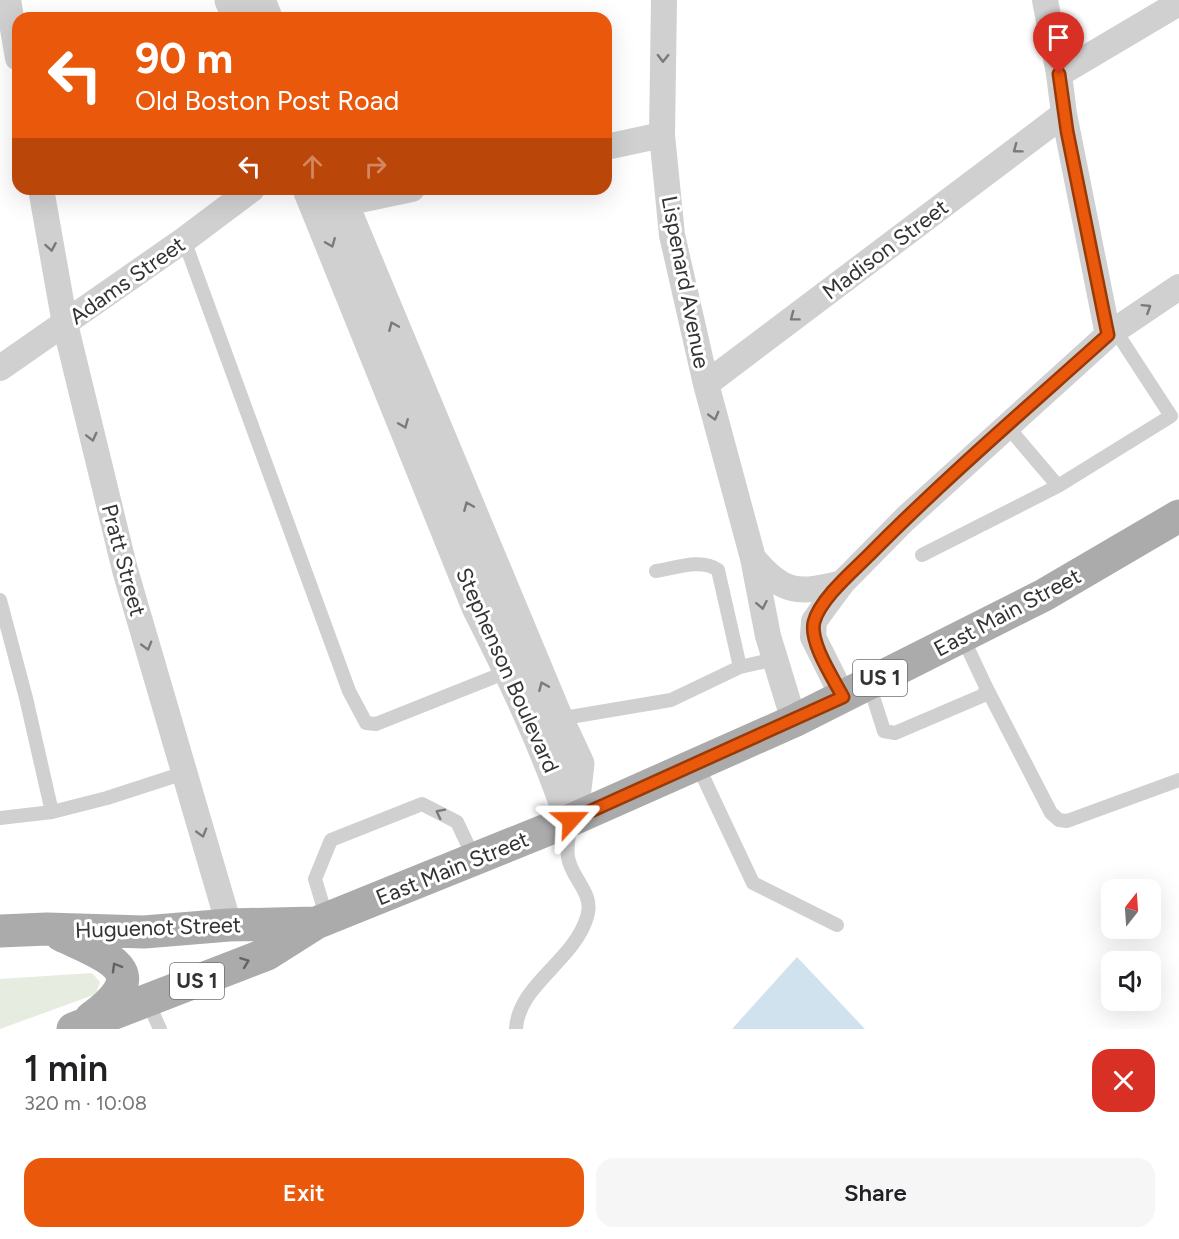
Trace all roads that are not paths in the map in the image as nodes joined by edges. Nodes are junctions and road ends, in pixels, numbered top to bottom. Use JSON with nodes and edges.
{"nodes":[{"id":1,"x":8,"y":0,"type":"edge"},
{"id":2,"x":664,"y":0,"type":"edge"},
{"id":3,"x":1045,"y":0,"type":"edge"},
{"id":4,"x":1179,"y":3,"type":"edge"},
{"id":5,"x":12,"y":23,"type":"edge"},
{"id":6,"x":1059,"y":74,"type":"junction"},
{"id":7,"x":1064,"y":114,"type":"junction"},
{"id":8,"x":662,"y":135,"type":"junction"},
{"id":9,"x":612,"y":146,"type":"edge"},
{"id":10,"x":42,"y":195,"type":"edge"},
{"id":11,"x":244,"y":195,"type":"edge"},
{"id":12,"x":355,"y":195,"type":"edge"},
{"id":13,"x":326,"y":198,"type":"edge"},
{"id":14,"x":184,"y":240,"type":"junction"},
{"id":15,"x":1179,"y":287,"type":"edge"},
{"id":16,"x":65,"y":324,"type":"junction"},
{"id":17,"x":1112,"y":332,"type":"junction"},
{"id":18,"x":0,"y":368,"type":"edge"},
{"id":19,"x":706,"y":384,"type":"junction"},
{"id":20,"x":1175,"y":413,"type":"edge"},
{"id":21,"x":1007,"y":426,"type":"junction"},
{"id":22,"x":1058,"y":486,"type":"junction"},
{"id":23,"x":1179,"y":516,"type":"edge"},
{"id":24,"x":922,"y":555,"type":"dead end"},
{"id":25,"x":753,"y":558,"type":"junction"},
{"id":26,"x":656,"y":570,"type":"dead end"},
{"id":27,"x":842,"y":583,"type":"junction"},
{"id":28,"x":0,"y":600,"type":"edge"},
{"id":29,"x":962,"y":636,"type":"junction"},
{"id":30,"x":775,"y":659,"type":"junction"},
{"id":31,"x":740,"y":667,"type":"junction"},
{"id":32,"x":510,"y":670,"type":"junction"},
{"id":33,"x":986,"y":687,"type":"junction"},
{"id":34,"x":856,"y":690,"type":"junction"},
{"id":35,"x":794,"y":721,"type":"junction"},
{"id":36,"x":545,"y":723,"type":"junction"},
{"id":37,"x":697,"y":764,"type":"junction"},
{"id":38,"x":184,"y":773,"type":"junction"},
{"id":39,"x":1179,"y":780,"type":"edge"},
{"id":40,"x":52,"y":812,"type":"junction"},
{"id":41,"x":0,"y":818,"type":"edge"},
{"id":42,"x":571,"y":820,"type":"junction"},
{"id":43,"x":474,"y":858,"type":"junction"},
{"id":44,"x":322,"y":921,"type":"junction"},
{"id":45,"x":229,"y":925,"type":"junction"},
{"id":46,"x":837,"y":925,"type":"dead end"},
{"id":47,"x":47,"y":929,"type":"junction"},
{"id":48,"x":0,"y":931,"type":"edge"},
{"id":49,"x":153,"y":1015,"type":"edge"},
{"id":50,"x":76,"y":1028,"type":"edge"},
{"id":51,"x":516,"y":1029,"type":"edge"}],
"edges":[{"from":1,"to":5,"type":"street"},
{"from":2,"to":8,"type":"street","name":"Lispenard Avenue","one_way":true},
{"from":3,"to":6,"type":"street"},
{"from":4,"to":6,"type":"street"},
{"from":6,"to":7,"type":"street"},
{"from":7,"to":17,"type":"street"},
{"from":7,"to":19,"type":"street","name":"Madison Street","one_way":true},
{"from":8,"to":9,"type":"street"},
{"from":8,"to":19,"type":"street","name":"Lispenard Avenue"},
{"from":10,"to":16,"type":"street","name":"Pratt Street","one_way":true},
{"from":11,"to":14,"type":"street","name":"Adams Street"},
{"from":12,"to":13,"type":"street"},
{"from":13,"to":32,"type":"street","name":"Stephenson Boulevard","one_way":true},
{"from":36,"to":13,"type":"street","name":"Stephenson Boulevard","one_way":true},
{"from":14,"to":16,"type":"street","name":"Adams Street"},
{"from":14,"to":32,"type":"lane"},
{"from":17,"to":15,"type":"street","one_way":true},
{"from":16,"to":18,"type":"street","name":"Adams Street"},
{"from":16,"to":38,"type":"street","name":"Pratt Street","one_way":true},
{"from":17,"to":20,"type":"lane"},
{"from":17,"to":21,"type":"street"},
{"from":19,"to":25,"type":"street","name":"Lispenard Avenue","one_way":true},
{"from":20,"to":22,"type":"lane"},
{"from":21,"to":22,"type":"lane"},
{"from":21,"to":27,"type":"street"},
{"from":22,"to":24,"type":"lane"},
{"from":23,"to":29,"type":"main road","name":"East Main Street","number":"US 1"},
{"from":25,"to":27,"type":"street","name":"Lispenard Avenue"},
{"from":25,"to":30,"type":"street","name":"Lispenard Avenue","one_way":true},
{"from":26,"to":31,"type":"lane"},
{"from":27,"to":34,"type":"street"},
{"from":28,"to":40,"type":"lane"},
{"from":29,"to":33,"type":"lane"},
{"from":29,"to":34,"type":"main road","name":"East Main Street","number":"US 1"},
{"from":30,"to":31,"type":"lane"},
{"from":30,"to":35,"type":"street","name":"Lispenard Avenue"},
{"from":31,"to":36,"type":"lane"},
{"from":32,"to":36,"type":"street","name":"Stephenson Boulevard"},
{"from":33,"to":34,"type":"lane"},
{"from":33,"to":39,"type":"lane"},
{"from":34,"to":35,"type":"main road","name":"East Main Street","number":"US 1"},
{"from":35,"to":37,"type":"main road","name":"East Main Street","number":"US 1"},
{"from":36,"to":42,"type":"street","name":"Stephenson Boulevard"},
{"from":37,"to":42,"type":"main road","name":"East Main Street","number":"US 1"},
{"from":37,"to":46,"type":"lane"},
{"from":38,"to":40,"type":"lane"},
{"from":38,"to":45,"type":"street","name":"Pratt Street","one_way":true},
{"from":40,"to":41,"type":"lane"},
{"from":42,"to":43,"type":"main road","name":"East Main Street","number":"US 1"},
{"from":42,"to":51,"type":"lane"},
{"from":43,"to":44,"type":"main road","name":"East Main Street","number":"US 1"},
{"from":43,"to":44,"type":"lane","one_way":true},
{"from":44,"to":45,"type":"main road","name":"Huguenot Street","number":"US 1"},
{"from":49,"to":44,"type":"main road","name":"East Main Street","number":"US 1","one_way":true},
{"from":45,"to":47,"type":"main road","name":"Huguenot Street","number":"US 1"},
{"from":47,"to":48,"type":"main road","name":"Huguenot Street","number":"US 1"},
{"from":50,"to":47,"type":"main road","one_way":true},
{"from":49,"to":50,"type":"main road","name":"East Main Street","number":"US 1"}]}
